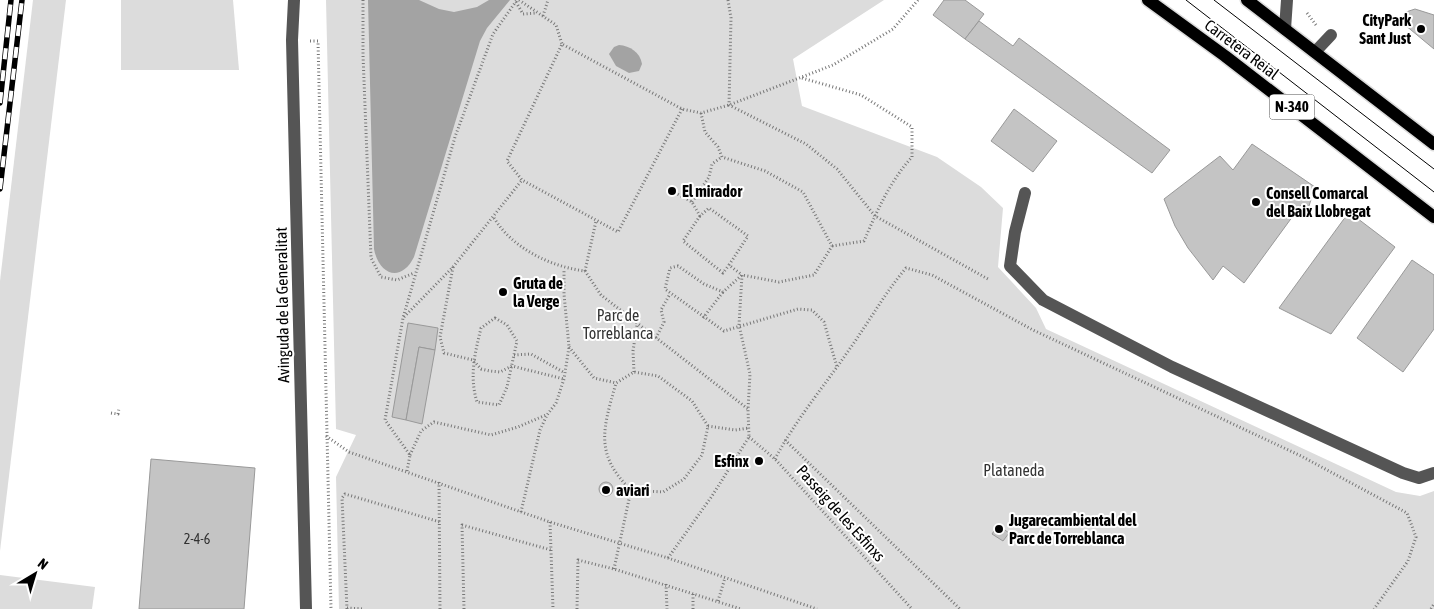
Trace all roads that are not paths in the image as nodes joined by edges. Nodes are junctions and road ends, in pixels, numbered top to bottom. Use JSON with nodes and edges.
{"nodes":[{"id":1,"x":294,"y":0,"type":"edge"},
{"id":2,"x":1148,"y":0,"type":"edge"},
{"id":3,"x":1247,"y":0,"type":"edge"},
{"id":4,"x":1287,"y":0,"type":"edge"},
{"id":5,"x":1285,"y":29,"type":"junction"},
{"id":6,"x":1331,"y":35,"type":"road end"},
{"id":7,"x":1315,"y":52,"type":"junction"},
{"id":8,"x":1434,"y":144,"type":"edge"},
{"id":9,"x":1025,"y":193,"type":"dead end"},
{"id":10,"x":1434,"y":217,"type":"edge"},
{"id":11,"x":1434,"y":473,"type":"edge"},
{"id":12,"x":306,"y":609,"type":"edge"}],
"edges":[{"from":1,"to":12,"type":"street","name":"Avinguda de la Generalitat"},
{"from":2,"to":10,"type":"main road","name":"Carretera Reial","number":"N-340"},
{"from":3,"to":5,"type":"main road"},
{"from":4,"to":5,"type":"street"},
{"from":5,"to":7,"type":"main road"},
{"from":6,"to":7,"type":"street"},
{"from":7,"to":8,"type":"main road"},
{"from":9,"to":11,"type":"street"}]}
